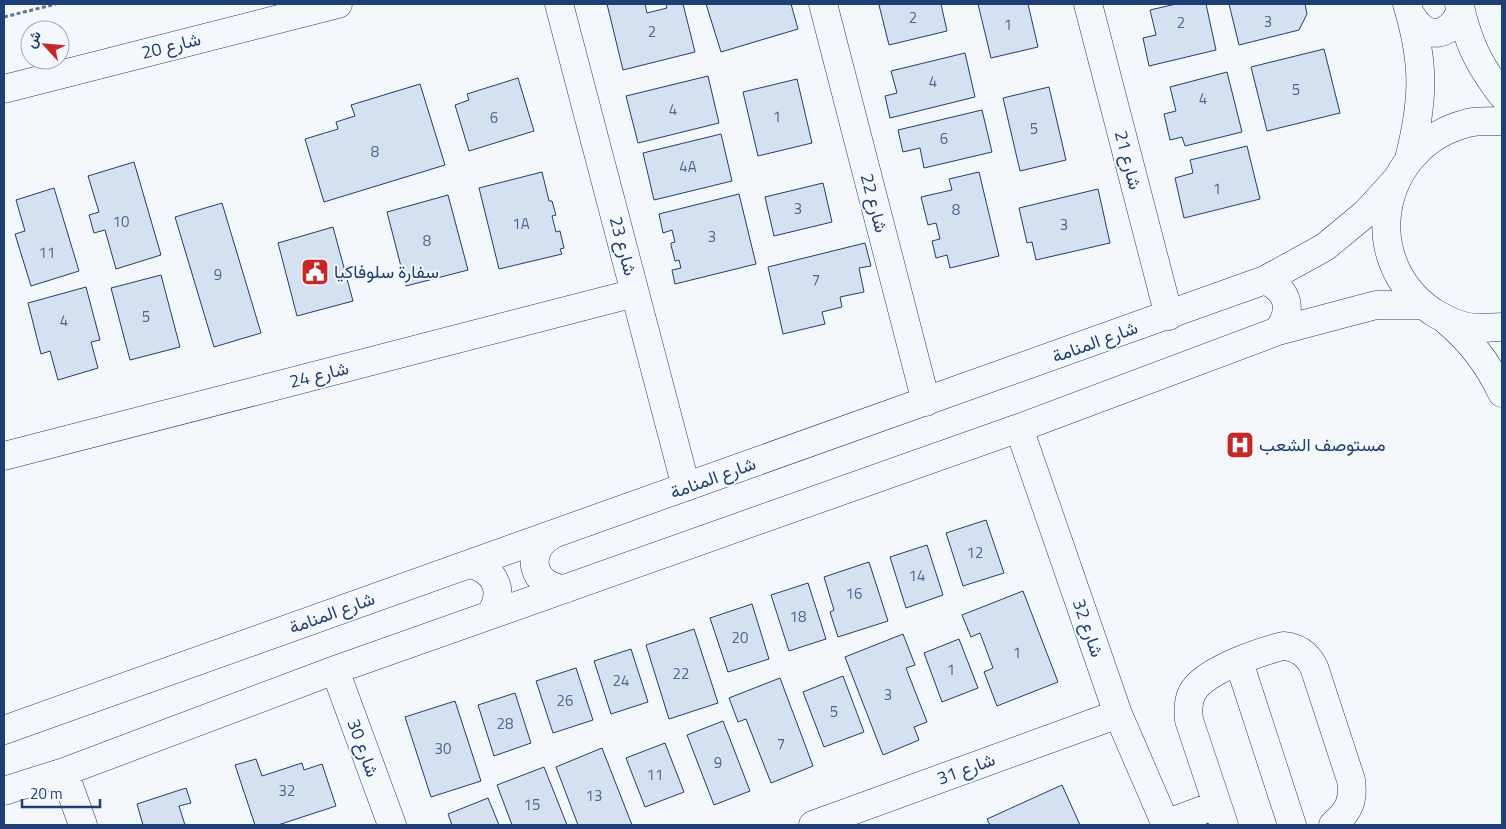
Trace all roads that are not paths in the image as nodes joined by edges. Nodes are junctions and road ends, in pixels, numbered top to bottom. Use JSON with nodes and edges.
{"nodes":[{"id":1,"x":338,"y":4,"type":"edge"},
{"id":2,"x":559,"y":4,"type":"edge"},
{"id":3,"x":823,"y":4,"type":"edge"},
{"id":4,"x":1088,"y":4,"type":"edge"},
{"id":5,"x":1460,"y":7,"type":"edge"},
{"id":6,"x":1409,"y":9,"type":"edge"},
{"id":7,"x":4,"y":89,"type":"edge"},
{"id":8,"x":1502,"y":95,"type":"edge"},
{"id":9,"x":1502,"y":121,"type":"edge"},
{"id":10,"x":1402,"y":170,"type":"junction"},
{"id":11,"x":1264,"y":280,"type":"junction"},
{"id":12,"x":635,"y":293,"type":"junction"},
{"id":13,"x":1434,"y":312,"type":"junction"},
{"id":14,"x":1169,"y":316,"type":"junction"},
{"id":15,"x":1502,"y":327,"type":"edge"},
{"id":16,"x":1278,"y":331,"type":"junction"},
{"id":17,"x":1502,"y":393,"type":"edge"},
{"id":18,"x":926,"y":402,"type":"junction"},
{"id":19,"x":1018,"y":428,"type":"junction"},
{"id":20,"x":4,"y":456,"type":"edge"},
{"id":21,"x":686,"y":488,"type":"junction"},
{"id":22,"x":552,"y":535,"type":"junction"},
{"id":23,"x":470,"y":564,"type":"junction"},
{"id":24,"x":565,"y":589,"type":"junction"},
{"id":25,"x":490,"y":615,"type":"junction"},
{"id":26,"x":1239,"y":662,"type":"junction"},
{"id":27,"x":335,"y":670,"type":"junction"},
{"id":28,"x":1118,"y":714,"type":"junction"},
{"id":29,"x":4,"y":730,"type":"edge"},
{"id":30,"x":64,"y":772,"type":"junction"},
{"id":31,"x":4,"y":791,"type":"edge"},
{"id":32,"x":1220,"y":815,"type":"edge"},
{"id":33,"x":829,"y":823,"type":"edge"},
{"id":34,"x":83,"y":825,"type":"edge"},
{"id":35,"x":392,"y":825,"type":"edge"},
{"id":36,"x":1165,"y":825,"type":"edge"},
{"id":37,"x":1292,"y":825,"type":"edge"},
{"id":38,"x":1333,"y":825,"type":"edge"}],
"edges":[{"from":1,"to":7,"type":"street","name":"شارع 20"},
{"from":2,"to":12,"type":"street","name":"شارع 23"},
{"from":3,"to":18,"type":"street","name":"شارع 22"},
{"from":4,"to":14,"type":"street","name":"شارع 21"},
{"from":5,"to":6,"type":"street"},
{"from":5,"to":8,"type":"street"},
{"from":6,"to":10,"type":"street"},
{"from":9,"to":10,"type":"street","name":"شارع المنامة"},
{"from":10,"to":11,"type":"street","name":"شارع المنامة"},
{"from":10,"to":13,"type":"street"},
{"from":11,"to":14,"type":"street","name":"شارع المنامة"},
{"from":11,"to":16,"type":"street"},
{"from":12,"to":20,"type":"street","name":"شارع 24"},
{"from":12,"to":21,"type":"street","name":"شارع 23"},
{"from":13,"to":15,"type":"street"},
{"from":13,"to":16,"type":"street"},
{"from":13,"to":17,"type":"street"},
{"from":14,"to":18,"type":"street","name":"شارع المنامة"},
{"from":16,"to":19,"type":"street"},
{"from":18,"to":21,"type":"street","name":"شارع المنامة"},
{"from":19,"to":24,"type":"street"},
{"from":19,"to":28,"type":"street","name":"شارع 32"},
{"from":21,"to":22,"type":"street","name":"شارع المنامة"},
{"from":22,"to":23,"type":"street","name":"شارع المنامة"},
{"from":22,"to":24,"type":"street"},
{"from":23,"to":25,"type":"street"},
{"from":23,"to":29,"type":"street","name":"شارع المنامة"},
{"from":24,"to":25,"type":"street"},
{"from":25,"to":27,"type":"street"},
{"from":26,"to":32,"type":"street"},
{"from":26,"to":37,"type":"street"},
{"from":26,"to":38,"type":"street"},
{"from":27,"to":30,"type":"street"},
{"from":27,"to":35,"type":"street","name":"شارع 30"},
{"from":28,"to":33,"type":"street","name":"شارع 31"},
{"from":28,"to":36,"type":"street","name":"شارع 32"},
{"from":30,"to":31,"type":"street"},
{"from":30,"to":34,"type":"street"},
{"from":32,"to":36,"type":"street"}]}
